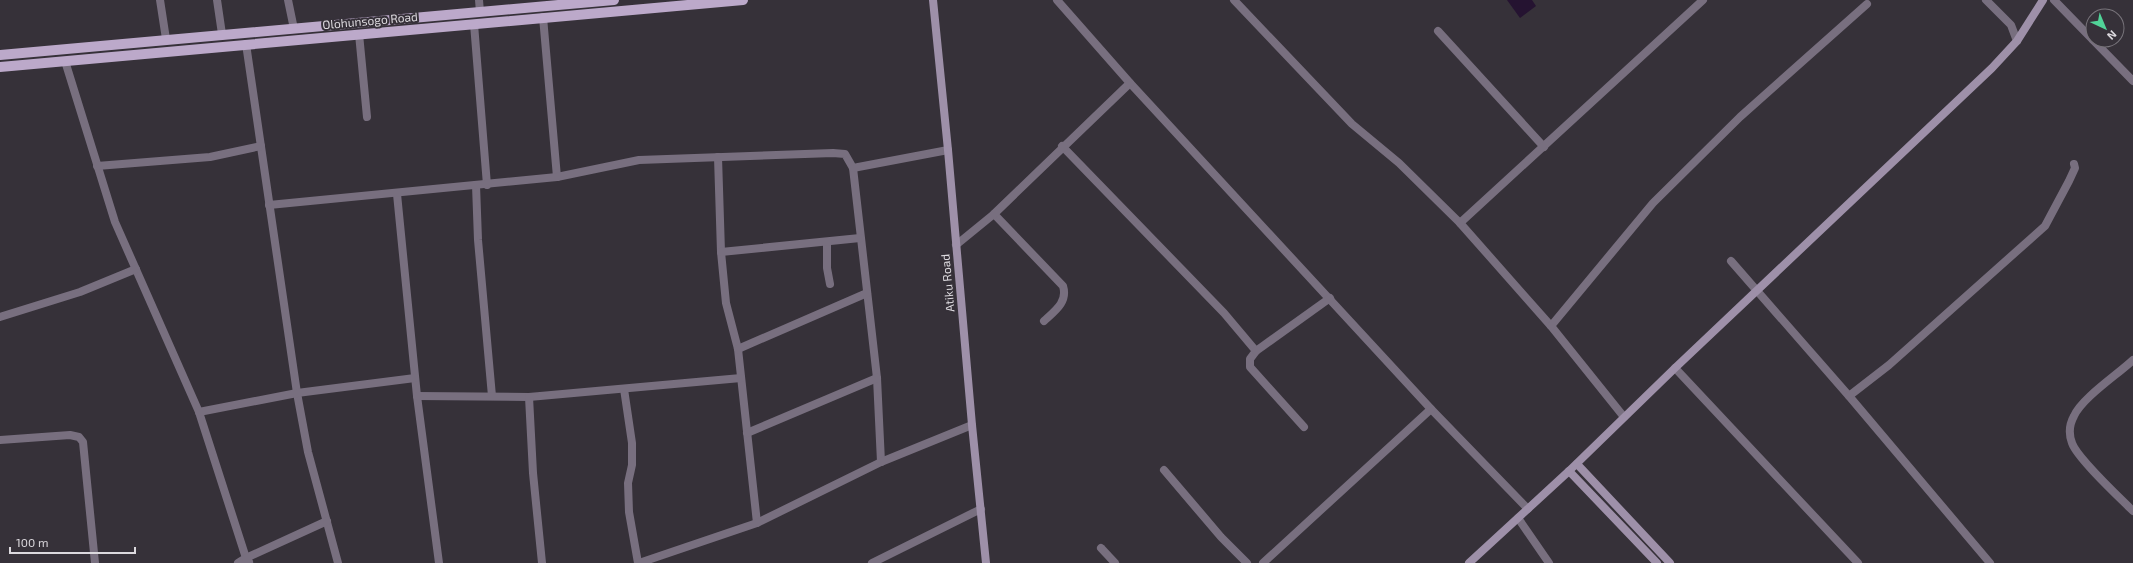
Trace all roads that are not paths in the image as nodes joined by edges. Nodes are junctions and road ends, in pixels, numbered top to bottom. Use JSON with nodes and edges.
{"nodes":[{"id":1,"x":160,"y":0,"type":"edge"},
{"id":2,"x":217,"y":0,"type":"edge"},
{"id":3,"x":288,"y":0,"type":"edge"},
{"id":4,"x":479,"y":0,"type":"edge"},
{"id":5,"x":614,"y":0,"type":"edge"},
{"id":6,"x":743,"y":0,"type":"edge"},
{"id":7,"x":933,"y":0,"type":"edge"},
{"id":8,"x":1057,"y":0,"type":"edge"},
{"id":9,"x":1234,"y":0,"type":"edge"},
{"id":10,"x":1703,"y":0,"type":"edge"},
{"id":11,"x":1986,"y":0,"type":"edge"},
{"id":12,"x":2043,"y":0,"type":"edge"},
{"id":13,"x":2054,"y":0,"type":"edge"},
{"id":14,"x":558,"y":2,"type":"edge"},
{"id":15,"x":1867,"y":4,"type":"dead end"},
{"id":16,"x":480,"y":12,"type":"junction"},
{"id":17,"x":543,"y":17,"type":"junction"},
{"id":18,"x":474,"y":24,"type":"junction"},
{"id":19,"x":294,"y":29,"type":"junction"},
{"id":20,"x":1438,"y":31,"type":"dead end"},
{"id":21,"x":2085,"y":32,"type":"edge"},
{"id":22,"x":222,"y":34,"type":"junction"},
{"id":23,"x":360,"y":34,"type":"junction"},
{"id":24,"x":166,"y":39,"type":"junction"},
{"id":25,"x":2017,"y":40,"type":"junction"},
{"id":26,"x":246,"y":44,"type":"junction"},
{"id":27,"x":2101,"y":48,"type":"edge"},
{"id":28,"x":0,"y":55,"type":"edge"},
{"id":29,"x":65,"y":61,"type":"junction"},
{"id":30,"x":0,"y":66,"type":"edge"},
{"id":31,"x":2133,"y":81,"type":"edge"},
{"id":32,"x":1130,"y":83,"type":"junction"},
{"id":33,"x":367,"y":117,"type":"dead end"},
{"id":34,"x":261,"y":146,"type":"junction"},
{"id":35,"x":1062,"y":146,"type":"junction"},
{"id":36,"x":1544,"y":147,"type":"junction"},
{"id":37,"x":948,"y":150,"type":"junction"},
{"id":38,"x":718,"y":157,"type":"junction"},
{"id":39,"x":2074,"y":164,"type":"dead end"},
{"id":40,"x":96,"y":166,"type":"junction"},
{"id":41,"x":853,"y":168,"type":"junction"},
{"id":42,"x":557,"y":177,"type":"junction"},
{"id":43,"x":487,"y":185,"type":"junction"},
{"id":44,"x":476,"y":186,"type":"junction"},
{"id":45,"x":397,"y":194,"type":"junction"},
{"id":46,"x":269,"y":205,"type":"junction"},
{"id":47,"x":994,"y":214,"type":"junction"},
{"id":48,"x":1460,"y":223,"type":"junction"},
{"id":49,"x":860,"y":238,"type":"junction"},
{"id":50,"x":827,"y":242,"type":"junction"},
{"id":51,"x":956,"y":244,"type":"junction"},
{"id":52,"x":720,"y":252,"type":"junction"},
{"id":53,"x":1731,"y":261,"type":"dead end"},
{"id":54,"x":136,"y":269,"type":"junction"},
{"id":55,"x":830,"y":284,"type":"dead end"},
{"id":56,"x":1756,"y":292,"type":"junction"},
{"id":57,"x":867,"y":293,"type":"junction"},
{"id":58,"x":1330,"y":298,"type":"junction"},
{"id":59,"x":0,"y":317,"type":"edge"},
{"id":60,"x":1044,"y":321,"type":"dead end"},
{"id":61,"x":1551,"y":326,"type":"junction"},
{"id":62,"x":738,"y":349,"type":"junction"},
{"id":63,"x":1256,"y":351,"type":"junction"},
{"id":64,"x":2133,"y":360,"type":"edge"},
{"id":65,"x":1675,"y":368,"type":"junction"},
{"id":66,"x":415,"y":378,"type":"junction"},
{"id":67,"x":742,"y":378,"type":"junction"},
{"id":68,"x":877,"y":378,"type":"junction"},
{"id":69,"x":624,"y":390,"type":"junction"},
{"id":70,"x":297,"y":394,"type":"junction"},
{"id":71,"x":417,"y":396,"type":"junction"},
{"id":72,"x":492,"y":396,"type":"junction"},
{"id":73,"x":1849,"y":396,"type":"junction"},
{"id":74,"x":529,"y":397,"type":"junction"},
{"id":75,"x":1431,"y":409,"type":"junction"},
{"id":76,"x":199,"y":412,"type":"junction"},
{"id":77,"x":1624,"y":417,"type":"junction"},
{"id":78,"x":972,"y":425,"type":"junction"},
{"id":79,"x":1304,"y":427,"type":"dead end"},
{"id":80,"x":747,"y":433,"type":"junction"},
{"id":81,"x":0,"y":440,"type":"edge"},
{"id":82,"x":881,"y":462,"type":"junction"},
{"id":83,"x":1577,"y":464,"type":"junction"},
{"id":84,"x":1164,"y":470,"type":"dead end"},
{"id":85,"x":1569,"y":471,"type":"junction"},
{"id":86,"x":981,"y":509,"type":"junction"},
{"id":87,"x":1528,"y":509,"type":"junction"},
{"id":88,"x":2133,"y":511,"type":"edge"},
{"id":89,"x":1518,"y":518,"type":"junction"},
{"id":90,"x":327,"y":521,"type":"junction"},
{"id":91,"x":757,"y":523,"type":"junction"},
{"id":92,"x":1101,"y":548,"type":"dead end"},
{"id":93,"x":248,"y":561,"type":"edge"},
{"id":94,"x":986,"y":561,"type":"edge"},
{"id":95,"x":95,"y":563,"type":"edge"},
{"id":96,"x":238,"y":563,"type":"edge"},
{"id":97,"x":338,"y":563,"type":"edge"},
{"id":98,"x":439,"y":563,"type":"edge"},
{"id":99,"x":542,"y":563,"type":"edge"},
{"id":100,"x":638,"y":563,"type":"edge"},
{"id":101,"x":872,"y":563,"type":"edge"},
{"id":102,"x":1115,"y":563,"type":"edge"},
{"id":103,"x":1247,"y":563,"type":"edge"},
{"id":104,"x":1263,"y":563,"type":"edge"},
{"id":105,"x":1469,"y":563,"type":"edge"},
{"id":106,"x":1549,"y":563,"type":"edge"},
{"id":107,"x":1657,"y":563,"type":"edge"},
{"id":108,"x":1670,"y":563,"type":"edge"},
{"id":109,"x":1858,"y":563,"type":"edge"},
{"id":110,"x":1990,"y":563,"type":"edge"}],
"edges":[{"from":1,"to":24,"type":"street"},
{"from":2,"to":22,"type":"street"},
{"from":3,"to":19,"type":"street"},
{"from":4,"to":16,"type":"street"},
{"from":5,"to":14,"type":"main road","name":"Olohunsogo Road"},
{"from":6,"to":17,"type":"main road","name":"Olohunsogo Road"},
{"from":7,"to":37,"type":"street","name":"Atiku Road"},
{"from":8,"to":32,"type":"street"},
{"from":9,"to":48,"type":"street"},
{"from":10,"to":36,"type":"street"},
{"from":11,"to":25,"type":"street"},
{"from":12,"to":25,"type":"street"},
{"from":13,"to":21,"type":"street"},
{"from":14,"to":16,"type":"main road","name":"Olohunsogo Road"},
{"from":15,"to":61,"type":"street"},
{"from":16,"to":19,"type":"main road","name":"Olohunsogo Road"},
{"from":17,"to":18,"type":"main road","name":"Olohunsogo Road"},
{"from":17,"to":42,"type":"street"},
{"from":18,"to":23,"type":"main road","name":"Olohunsogo Road"},
{"from":18,"to":43,"type":"street"},
{"from":19,"to":22,"type":"main road","name":"Olohunsogo Road"},
{"from":20,"to":36,"type":"street"},
{"from":22,"to":24,"type":"main road","name":"Olohunsogo Road"},
{"from":23,"to":26,"type":"main road","name":"Olohunsogo Road"},
{"from":23,"to":33,"type":"street"},
{"from":24,"to":28,"type":"main road","name":"Olohunsogo Road"},
{"from":25,"to":56,"type":"street"},
{"from":26,"to":29,"type":"main road","name":"Olohunsogo Road"},
{"from":26,"to":34,"type":"street"},
{"from":27,"to":31,"type":"street"},
{"from":29,"to":30,"type":"main road","name":"Olohunsogo Road"},
{"from":29,"to":40,"type":"street"},
{"from":32,"to":35,"type":"street"},
{"from":32,"to":58,"type":"street"},
{"from":34,"to":40,"type":"street"},
{"from":34,"to":46,"type":"street"},
{"from":35,"to":47,"type":"street"},
{"from":35,"to":63,"type":"street"},
{"from":36,"to":48,"type":"street"},
{"from":37,"to":41,"type":"street"},
{"from":37,"to":51,"type":"street","name":"Atiku Road"},
{"from":38,"to":41,"type":"street"},
{"from":38,"to":42,"type":"street"},
{"from":38,"to":52,"type":"street"},
{"from":39,"to":73,"type":"street"},
{"from":40,"to":54,"type":"street"},
{"from":41,"to":49,"type":"street"},
{"from":42,"to":43,"type":"street"},
{"from":43,"to":44,"type":"street"},
{"from":44,"to":45,"type":"street"},
{"from":44,"to":72,"type":"street"},
{"from":45,"to":46,"type":"street"},
{"from":45,"to":66,"type":"street"},
{"from":46,"to":70,"type":"street"},
{"from":47,"to":51,"type":"street"},
{"from":47,"to":60,"type":"street"},
{"from":48,"to":61,"type":"street"},
{"from":49,"to":50,"type":"street"},
{"from":49,"to":57,"type":"street"},
{"from":50,"to":52,"type":"street"},
{"from":50,"to":55,"type":"street"},
{"from":51,"to":78,"type":"street","name":"Atiku Road"},
{"from":52,"to":62,"type":"street"},
{"from":53,"to":56,"type":"street"},
{"from":54,"to":59,"type":"street"},
{"from":54,"to":76,"type":"street"},
{"from":56,"to":65,"type":"street"},
{"from":56,"to":73,"type":"street"},
{"from":57,"to":62,"type":"street"},
{"from":57,"to":68,"type":"street"},
{"from":58,"to":63,"type":"street"},
{"from":58,"to":75,"type":"street"},
{"from":61,"to":77,"type":"street"},
{"from":62,"to":67,"type":"street"},
{"from":63,"to":79,"type":"street"},
{"from":64,"to":88,"type":"street"},
{"from":65,"to":77,"type":"street"},
{"from":65,"to":109,"type":"street"},
{"from":66,"to":70,"type":"street"},
{"from":66,"to":71,"type":"street"},
{"from":67,"to":69,"type":"street"},
{"from":67,"to":80,"type":"street"},
{"from":68,"to":80,"type":"street"},
{"from":68,"to":82,"type":"street"},
{"from":69,"to":74,"type":"street"},
{"from":69,"to":100,"type":"street"},
{"from":70,"to":76,"type":"street"},
{"from":70,"to":90,"type":"street"},
{"from":71,"to":72,"type":"street"},
{"from":71,"to":98,"type":"street"},
{"from":72,"to":74,"type":"street"},
{"from":73,"to":110,"type":"street"},
{"from":74,"to":99,"type":"street"},
{"from":75,"to":87,"type":"street"},
{"from":75,"to":104,"type":"street"},
{"from":76,"to":93,"type":"street"},
{"from":77,"to":83,"type":"street"},
{"from":78,"to":82,"type":"street"},
{"from":78,"to":86,"type":"street","name":"Atiku Road"},
{"from":80,"to":91,"type":"street"},
{"from":81,"to":95,"type":"street"},
{"from":82,"to":91,"type":"street"},
{"from":83,"to":85,"type":"street"},
{"from":83,"to":108,"type":"street"},
{"from":84,"to":103,"type":"street"},
{"from":85,"to":87,"type":"street"},
{"from":85,"to":107,"type":"street"},
{"from":86,"to":94,"type":"street","name":"Atiku Road"},
{"from":86,"to":101,"type":"street"},
{"from":87,"to":89,"type":"street"},
{"from":89,"to":105,"type":"street"},
{"from":89,"to":106,"type":"street"},
{"from":90,"to":93,"type":"street"},
{"from":90,"to":97,"type":"street"},
{"from":91,"to":100,"type":"street"},
{"from":92,"to":102,"type":"street"},
{"from":93,"to":96,"type":"street"}]}
